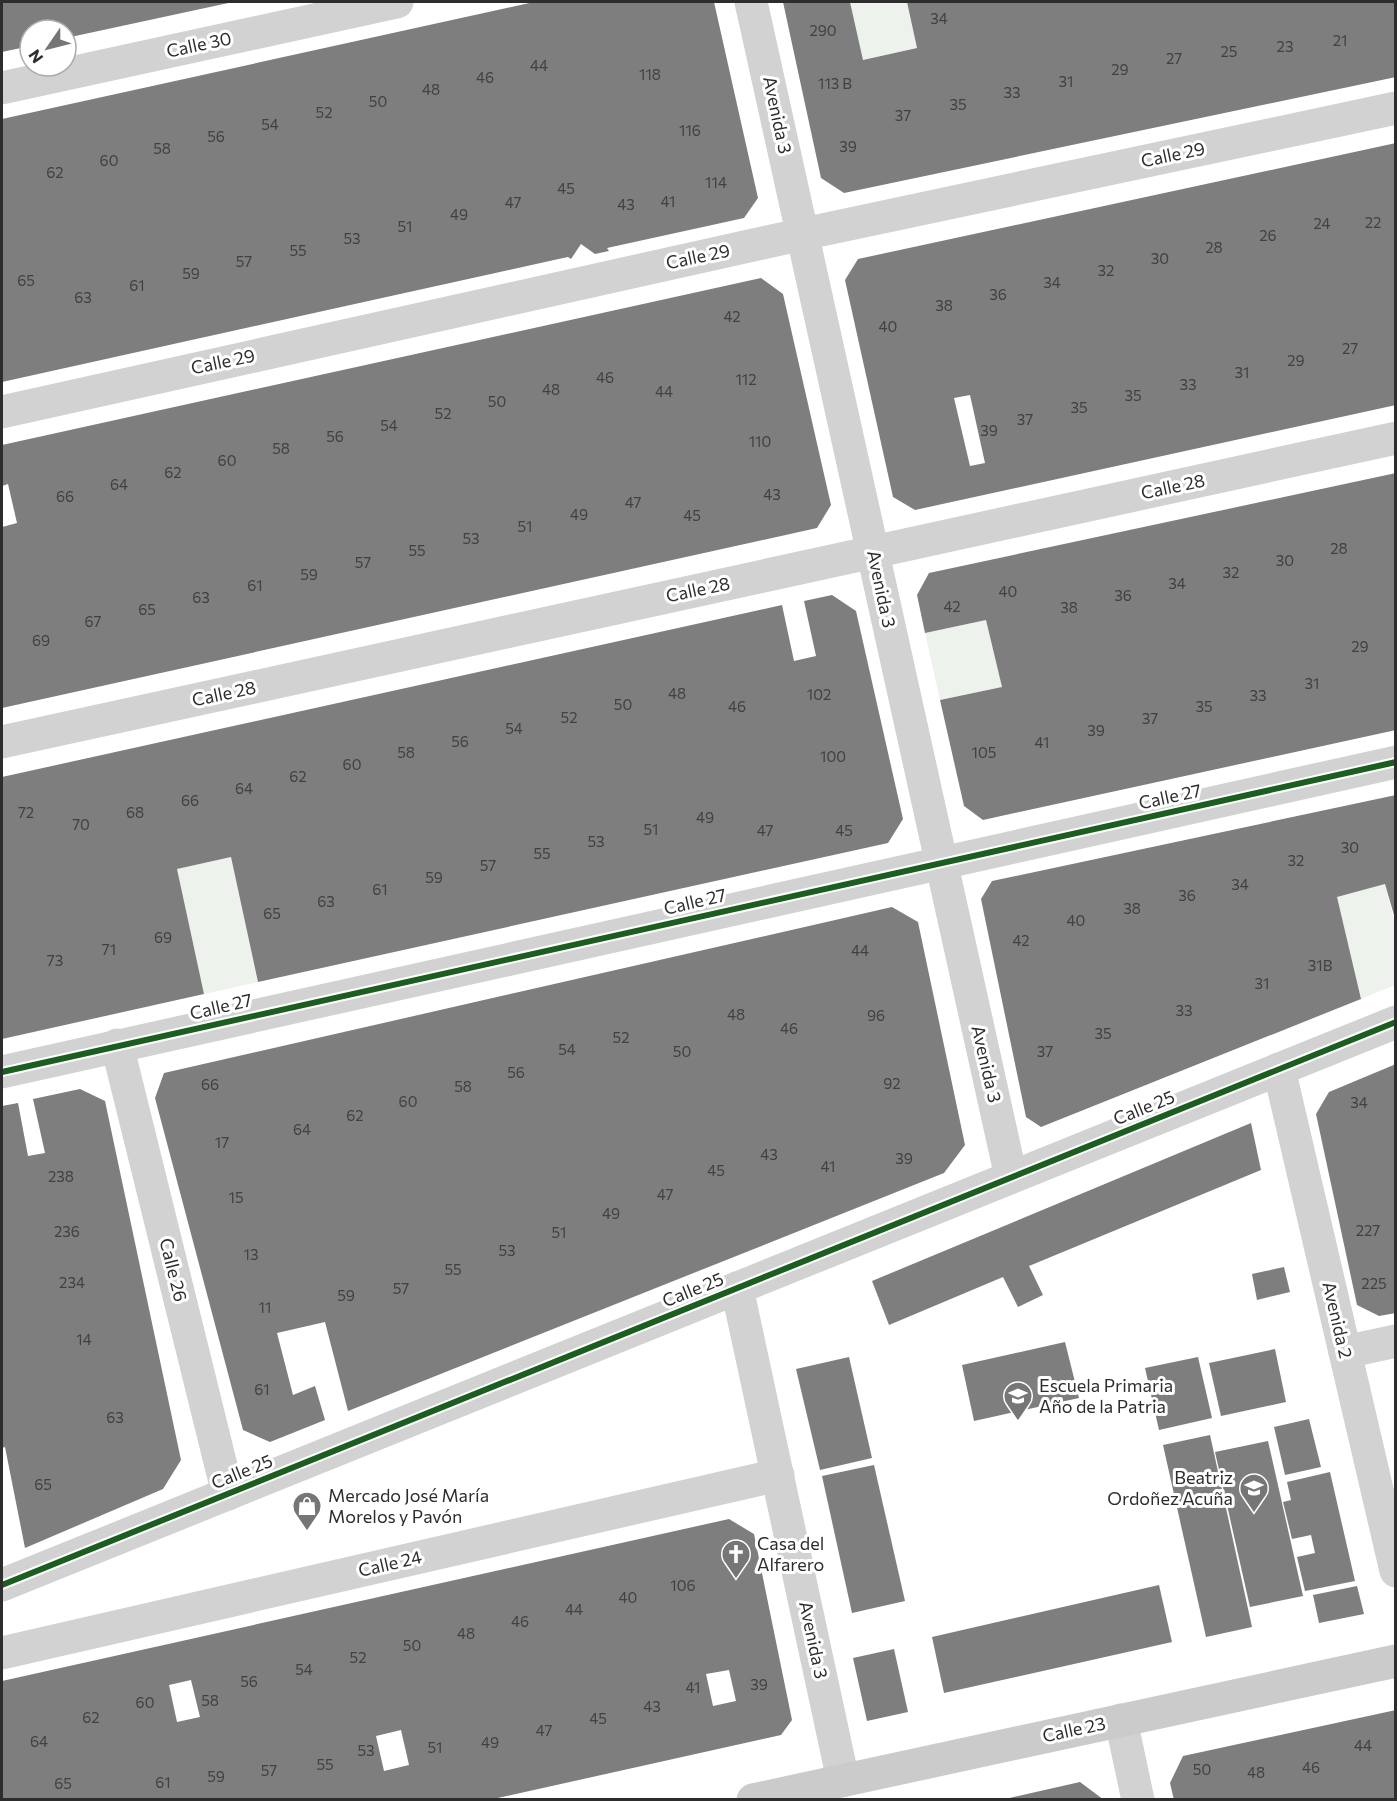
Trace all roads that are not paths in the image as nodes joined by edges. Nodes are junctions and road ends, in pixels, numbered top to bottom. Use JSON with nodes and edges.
{"nodes":[{"id":1,"x":397,"y":2,"type":"edge"},
{"id":2,"x":751,"y":2,"type":"edge"},
{"id":3,"x":2,"y":88,"type":"edge"},
{"id":4,"x":1395,"y":108,"type":"edge"},
{"id":5,"x":803,"y":234,"type":"junction"},
{"id":6,"x":2,"y":412,"type":"edge"},
{"id":7,"x":1395,"y":438,"type":"edge"},
{"id":8,"x":873,"y":551,"type":"junction"},
{"id":9,"x":2,"y":742,"type":"edge"},
{"id":10,"x":1395,"y":762,"type":"edge"},
{"id":11,"x":941,"y":862,"type":"junction"},
{"id":12,"x":1395,"y":1022,"type":"edge"},
{"id":13,"x":117,"y":1045,"type":"junction"},
{"id":14,"x":1279,"y":1069,"type":"junction"},
{"id":15,"x":2,"y":1072,"type":"edge"},
{"id":16,"x":1011,"y":1178,"type":"junction"},
{"id":17,"x":738,"y":1288,"type":"junction"},
{"id":18,"x":1395,"y":1341,"type":"edge"},
{"id":19,"x":1344,"y":1352,"type":"junction"},
{"id":20,"x":778,"y":1475,"type":"junction"},
{"id":21,"x":228,"y":1494,"type":"junction"},
{"id":22,"x":1395,"y":1571,"type":"edge"},
{"id":23,"x":2,"y":1585,"type":"edge"},
{"id":24,"x":2,"y":1653,"type":"edge"},
{"id":25,"x":1395,"y":1661,"type":"edge"},
{"id":26,"x":1120,"y":1720,"type":"junction"},
{"id":27,"x":843,"y":1780,"type":"junction"},
{"id":28,"x":753,"y":1800,"type":"edge"},
{"id":29,"x":1138,"y":1800,"type":"edge"}],
"edges":[{"from":1,"to":3,"type":"street","name":"Calle 30"},
{"from":2,"to":5,"type":"street","name":"Avenida 3"},
{"from":4,"to":5,"type":"street","name":"Calle 29"},
{"from":5,"to":6,"type":"street","name":"Calle 29"},
{"from":5,"to":8,"type":"street","name":"Avenida 3"},
{"from":7,"to":8,"type":"street","name":"Calle 28"},
{"from":8,"to":9,"type":"street","name":"Calle 28"},
{"from":8,"to":11,"type":"street","name":"Avenida 3"},
{"from":10,"to":11,"type":"street","name":"Calle 27"},
{"from":11,"to":13,"type":"street","name":"Calle 27"},
{"from":11,"to":16,"type":"street","name":"Avenida 3"},
{"from":12,"to":14,"type":"street","name":"Calle 25"},
{"from":13,"to":15,"type":"street","name":"Calle 27"},
{"from":13,"to":21,"type":"street","name":"Calle 26"},
{"from":14,"to":16,"type":"street","name":"Calle 25"},
{"from":14,"to":19,"type":"street","name":"Avenida 2"},
{"from":16,"to":17,"type":"street","name":"Calle 25"},
{"from":17,"to":20,"type":"street","name":"Avenida 3"},
{"from":17,"to":21,"type":"street","name":"Calle 25"},
{"from":18,"to":19,"type":"street"},
{"from":19,"to":22,"type":"street","name":"Avenida 2"},
{"from":20,"to":24,"type":"street","name":"Calle 24"},
{"from":20,"to":27,"type":"street","name":"Avenida 3"},
{"from":21,"to":23,"type":"street","name":"Calle 25"},
{"from":25,"to":26,"type":"street","name":"Calle 23"},
{"from":26,"to":27,"type":"street","name":"Calle 23"},
{"from":26,"to":29,"type":"street"},
{"from":27,"to":28,"type":"street","name":"Calle 23"}]}
